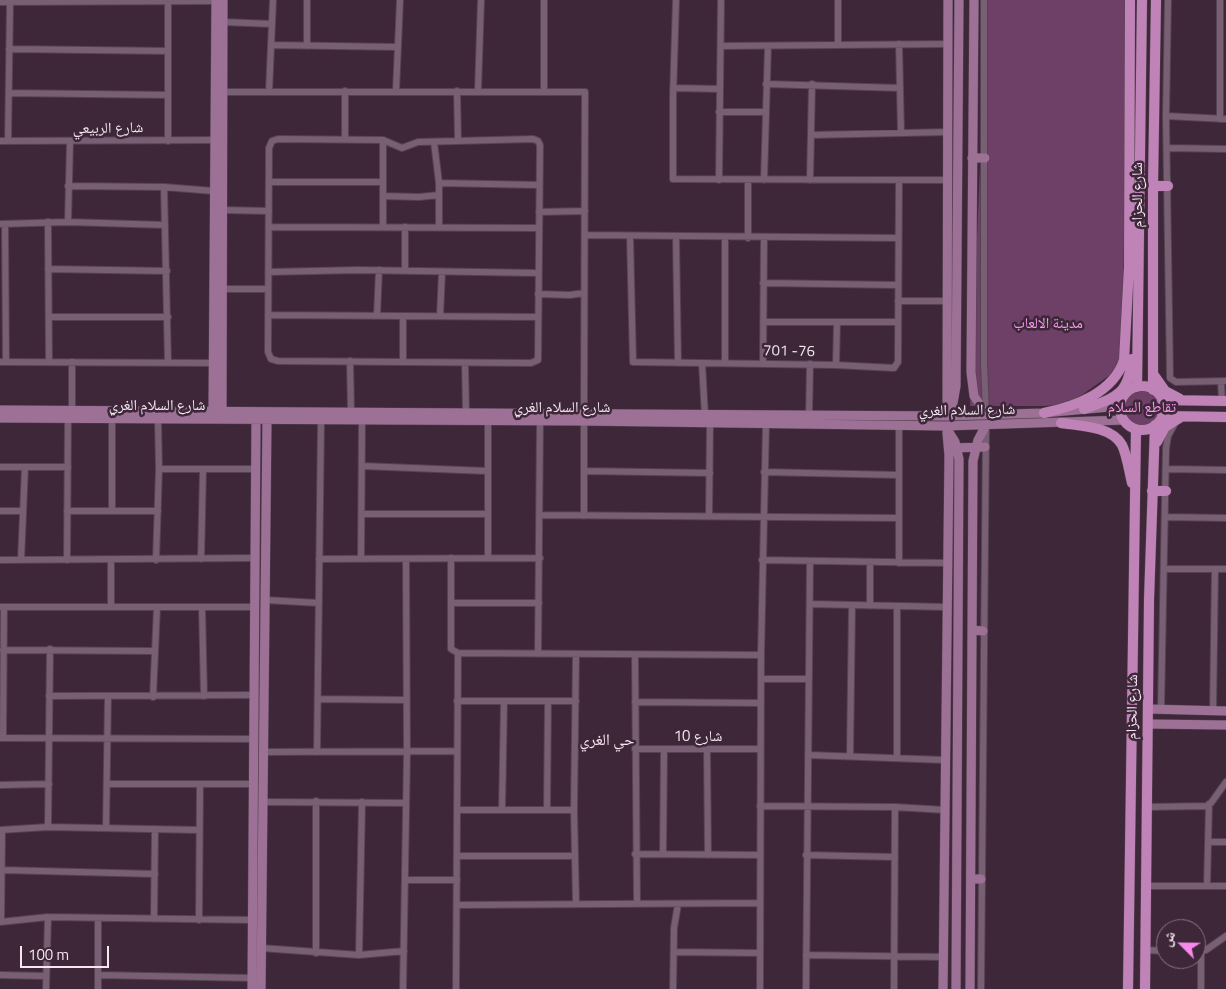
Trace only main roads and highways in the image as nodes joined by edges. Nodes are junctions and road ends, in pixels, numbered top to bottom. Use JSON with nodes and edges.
{"nodes":[{"id":1,"x":1130,"y":0,"type":"edge"},
{"id":2,"x":1142,"y":0,"type":"edge"},
{"id":3,"x":1156,"y":0,"type":"edge"},
{"id":4,"x":1142,"y":56,"type":"junction"},
{"id":5,"x":1155,"y":57,"type":"junction"},
{"id":6,"x":1154,"y":80,"type":"junction"},
{"id":7,"x":1141,"y":81,"type":"junction"},
{"id":8,"x":1153,"y":186,"type":"junction"},
{"id":9,"x":1168,"y":186,"type":"road end"},
{"id":10,"x":1140,"y":204,"type":"junction"},
{"id":11,"x":1128,"y":215,"type":"junction"},
{"id":12,"x":1139,"y":321,"type":"junction"},
{"id":13,"x":1153,"y":374,"type":"junction"},
{"id":14,"x":1137,"y":387,"type":"junction"},
{"id":15,"x":1153,"y":390,"type":"junction"},
{"id":16,"x":1162,"y":400,"type":"junction"},
{"id":17,"x":1184,"y":400,"type":"junction"},
{"id":18,"x":1224,"y":401,"type":"edge"},
{"id":19,"x":1084,"y":410,"type":"road end"},
{"id":20,"x":1044,"y":413,"type":"road end"},
{"id":21,"x":1162,"y":416,"type":"junction"},
{"id":22,"x":1226,"y":416,"type":"edge"},
{"id":23,"x":1181,"y":417,"type":"junction"},
{"id":24,"x":1061,"y":423,"type":"road end"},
{"id":25,"x":1156,"y":426,"type":"junction"},
{"id":26,"x":1136,"y":430,"type":"junction"},
{"id":27,"x":1154,"y":455,"type":"junction"},
{"id":28,"x":1152,"y":491,"type":"junction"},
{"id":29,"x":1166,"y":491,"type":"road end"},
{"id":30,"x":1135,"y":498,"type":"junction"},
{"id":31,"x":1134,"y":614,"type":"junction"},
{"id":32,"x":1148,"y":636,"type":"junction"},
{"id":33,"x":1129,"y":912,"type":"junction"},
{"id":34,"x":1146,"y":913,"type":"junction"},
{"id":35,"x":1146,"y":939,"type":"junction"},
{"id":36,"x":1129,"y":940,"type":"junction"},
{"id":37,"x":1128,"y":989,"type":"edge"},
{"id":38,"x":1145,"y":989,"type":"edge"}],
"edges":[{"from":1,"to":11,"type":"main road"},
{"from":2,"to":4,"type":"main road","name":"شارع الحزام"},
{"from":3,"to":5,"type":"main road","name":"شارع الحزام"},
{"from":4,"to":5,"type":"main road"},
{"from":4,"to":7,"type":"main road","name":"شارع الحزام"},
{"from":5,"to":6,"type":"main road","name":"شارع الحزام"},
{"from":6,"to":7,"type":"main road"},
{"from":6,"to":8,"type":"main road","name":"شارع الحزام"},
{"from":7,"to":10,"type":"main road","name":"شارع الحزام"},
{"from":8,"to":9,"type":"main road"},
{"from":8,"to":13,"type":"main road","name":"شارع الحزام"},
{"from":10,"to":11,"type":"main road"},
{"from":10,"to":12,"type":"main road","name":"شارع الحزام"},
{"from":11,"to":20,"type":"main road"},
{"from":12,"to":14,"type":"main road","name":"شارع الحزام"},
{"from":12,"to":19,"type":"main road"},
{"from":13,"to":15,"type":"main road","name":"شارع الحزام"},
{"from":13,"to":17,"type":"main road"},
{"from":14,"to":15,"type":"main road"},
{"from":14,"to":26,"type":"main road"},
{"from":15,"to":16,"type":"main road"},
{"from":16,"to":17,"type":"main road"},
{"from":16,"to":21,"type":"main road"},
{"from":17,"to":18,"type":"main road"},
{"from":21,"to":23,"type":"main road"},
{"from":21,"to":25,"type":"main road"},
{"from":22,"to":23,"type":"main road"},
{"from":23,"to":27,"type":"main road"},
{"from":24,"to":30,"type":"main road"},
{"from":25,"to":26,"type":"main road"},
{"from":25,"to":27,"type":"main road","name":"شارع الحزام"},
{"from":26,"to":30,"type":"main road","name":"شارع الحزام"},
{"from":27,"to":28,"type":"main road","name":"شارع الحزام"},
{"from":28,"to":29,"type":"main road"},
{"from":28,"to":32,"type":"main road","name":"شارع الحزام"},
{"from":30,"to":31,"type":"main road","name":"شارع الحزام"},
{"from":31,"to":32,"type":"main road"},
{"from":31,"to":33,"type":"main road","name":"شارع الحزام"},
{"from":32,"to":34,"type":"main road","name":"شارع الحزام"},
{"from":33,"to":34,"type":"main road"},
{"from":33,"to":36,"type":"main road","name":"شارع الحزام"},
{"from":34,"to":35,"type":"main road","name":"شارع الحزام"},
{"from":35,"to":36,"type":"main road"},
{"from":35,"to":38,"type":"main road","name":"شارع الحزام"},
{"from":36,"to":37,"type":"main road","name":"شارع الحزام"}]}
